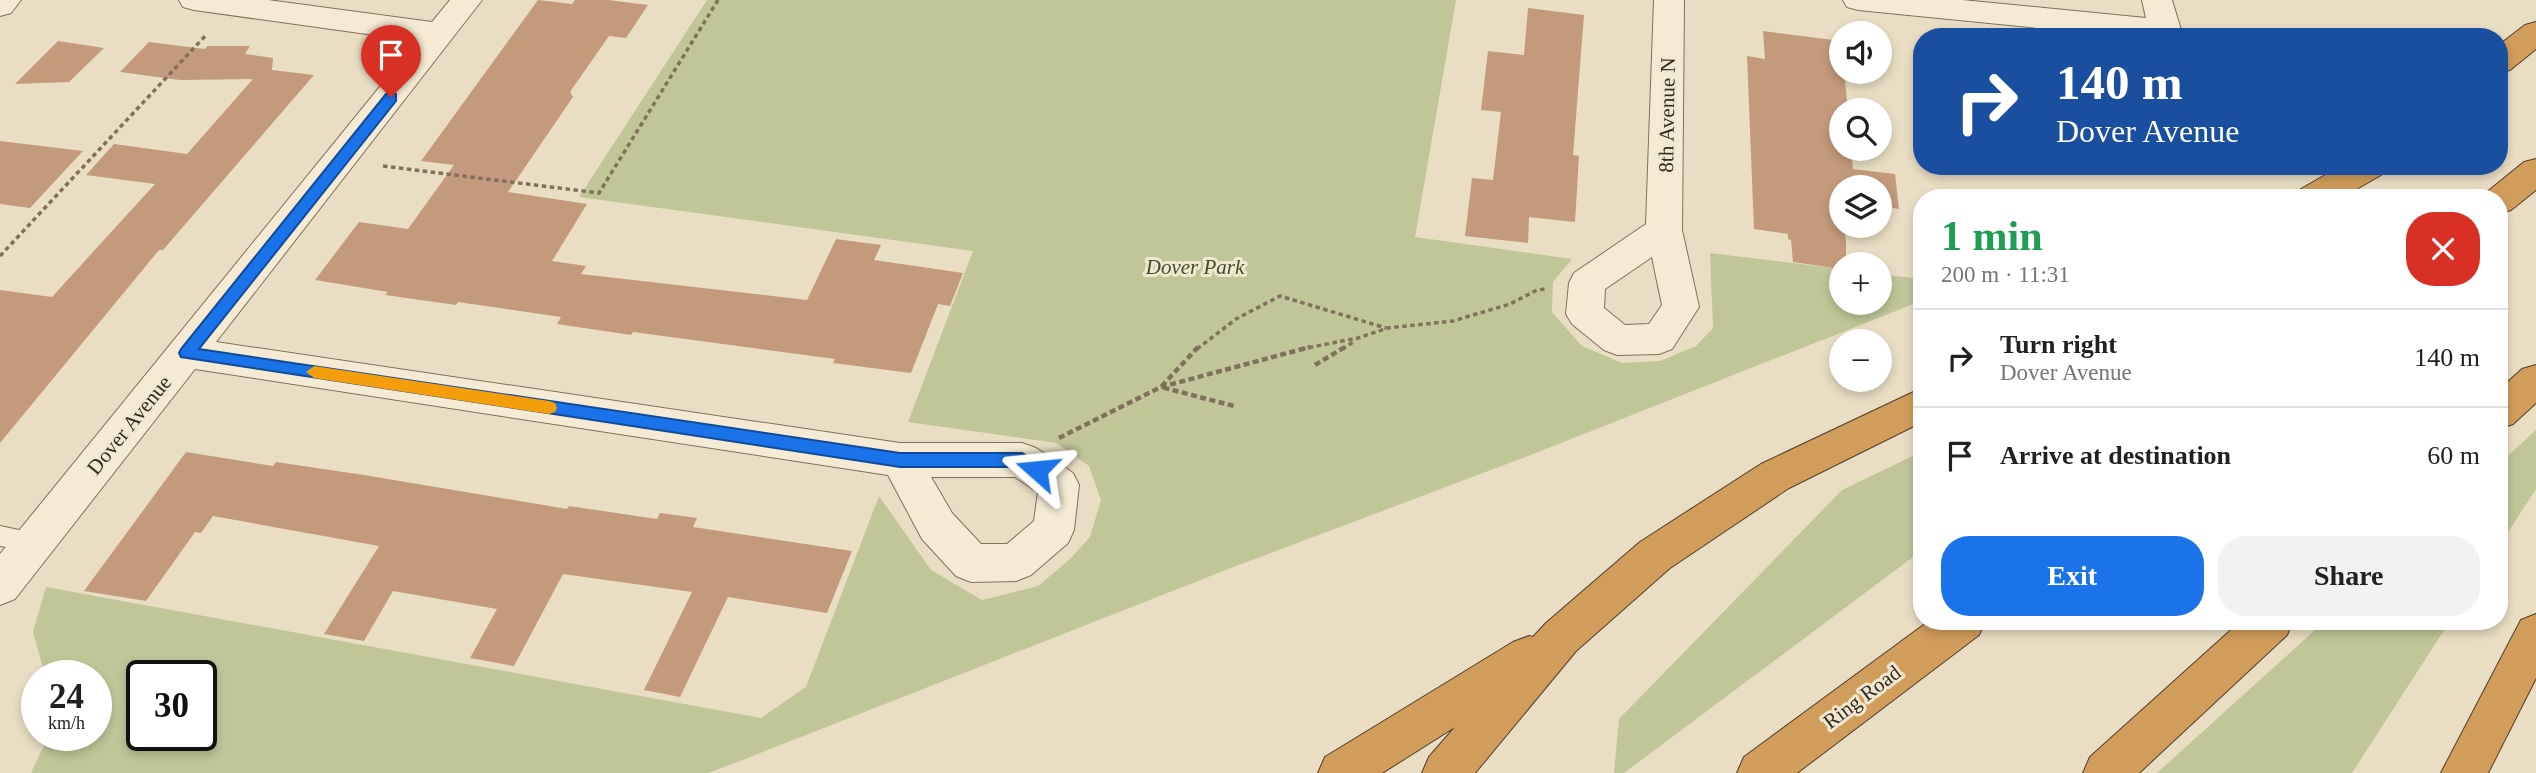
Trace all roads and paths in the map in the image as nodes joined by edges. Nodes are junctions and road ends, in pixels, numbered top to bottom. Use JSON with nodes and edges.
{"nodes":[{"id":1,"x":6,"y":0,"type":"edge"},
{"id":2,"x":194,"y":0,"type":"edge"},
{"id":3,"x":467,"y":0,"type":"edge"},
{"id":4,"x":718,"y":0,"type":"edge"},
{"id":5,"x":1669,"y":0,"type":"edge"},
{"id":6,"x":1858,"y":0,"type":"edge"},
{"id":7,"x":2157,"y":0,"type":"edge"},
{"id":8,"x":1900,"y":2,"type":"edge"},
{"id":9,"x":233,"y":5,"type":"junction"},
{"id":10,"x":0,"y":6,"type":"edge"},
{"id":11,"x":2146,"y":28,"type":"edge"},
{"id":12,"x":2164,"y":28,"type":"edge"},
{"id":13,"x":2536,"y":32,"type":"edge"},
{"id":14,"x":441,"y":34,"type":"junction"},
{"id":15,"x":2508,"y":55,"type":"edge"},
{"id":16,"x":340,"y":161,"type":"junction"},
{"id":17,"x":2536,"y":170,"type":"edge"},
{"id":18,"x":2354,"y":175,"type":"edge"},
{"id":19,"x":2329,"y":189,"type":"edge"},
{"id":20,"x":2508,"y":193,"type":"edge"},
{"id":21,"x":1664,"y":230,"type":"junction"},
{"id":22,"x":0,"y":256,"type":"edge"},
{"id":23,"x":1587,"y":283,"type":"junction"},
{"id":24,"x":1388,"y":328,"type":"junction"},
{"id":25,"x":1358,"y":338,"type":"junction"},
{"id":26,"x":187,"y":353,"type":"junction"},
{"id":27,"x":1315,"y":365,"type":"dead end"},
{"id":28,"x":2536,"y":380,"type":"edge"},
{"id":29,"x":1161,"y":387,"type":"junction"},
{"id":30,"x":1234,"y":406,"type":"dead end"},
{"id":31,"x":2508,"y":406,"type":"edge"},
{"id":32,"x":1913,"y":408,"type":"edge"},
{"id":33,"x":900,"y":460,"type":"junction"},
{"id":34,"x":1037,"y":470,"type":"junction"},
{"id":35,"x":0,"y":536,"type":"edge"},
{"id":36,"x":35,"y":542,"type":"junction"},
{"id":37,"x":0,"y":586,"type":"edge"},
{"id":38,"x":1952,"y":630,"type":"edge"},
{"id":39,"x":2262,"y":630,"type":"edge"},
{"id":40,"x":2536,"y":634,"type":"edge"},
{"id":41,"x":1560,"y":637,"type":"junction"},
{"id":42,"x":1341,"y":773,"type":"edge"},
{"id":43,"x":1445,"y":773,"type":"edge"},
{"id":44,"x":1760,"y":773,"type":"edge"},
{"id":45,"x":2106,"y":773,"type":"edge"},
{"id":46,"x":2464,"y":773,"type":"edge"}],
"edges":[{"from":1,"to":10,"type":"street"},
{"from":2,"to":9,"type":"street"},
{"from":3,"to":14,"type":"street","name":"Dover Avenue"},
{"from":4,"to":16,"type":"path"},
{"from":5,"to":21,"type":"street","name":"8th Avenue N"},
{"from":6,"to":8,"type":"street"},
{"from":7,"to":12,"type":"street"},
{"from":8,"to":11,"type":"street"},
{"from":9,"to":14,"type":"street"},
{"from":9,"to":22,"type":"path"},
{"from":13,"to":15,"type":"highway"},
{"from":14,"to":16,"type":"street","name":"Dover Avenue"},
{"from":16,"to":26,"type":"street","name":"Dover Avenue"},
{"from":17,"to":20,"type":"highway"},
{"from":18,"to":19,"type":"highway"},
{"from":21,"to":23,"type":"street"},
{"from":21,"to":23,"type":"street","name":"8th Avenue N"},
{"from":23,"to":24,"type":"path"},
{"from":24,"to":25,"type":"path"},
{"from":24,"to":29,"type":"path"},
{"from":25,"to":27,"type":"path"},
{"from":25,"to":29,"type":"path"},
{"from":26,"to":33,"type":"street"},
{"from":26,"to":36,"type":"street","name":"Dover Avenue"},
{"from":28,"to":31,"type":"highway"},
{"from":29,"to":30,"type":"path"},
{"from":29,"to":34,"type":"path"},
{"from":32,"to":41,"type":"highway"},
{"from":33,"to":34,"type":"street"},
{"from":33,"to":34,"type":"street"},
{"from":35,"to":36,"type":"lane"},
{"from":36,"to":37,"type":"street","name":"Dover Avenue"},
{"from":38,"to":44,"type":"highway","name":"Ring Road"},
{"from":39,"to":45,"type":"highway"},
{"from":40,"to":46,"type":"highway"},
{"from":41,"to":42,"type":"highway"},
{"from":41,"to":43,"type":"highway"}]}
